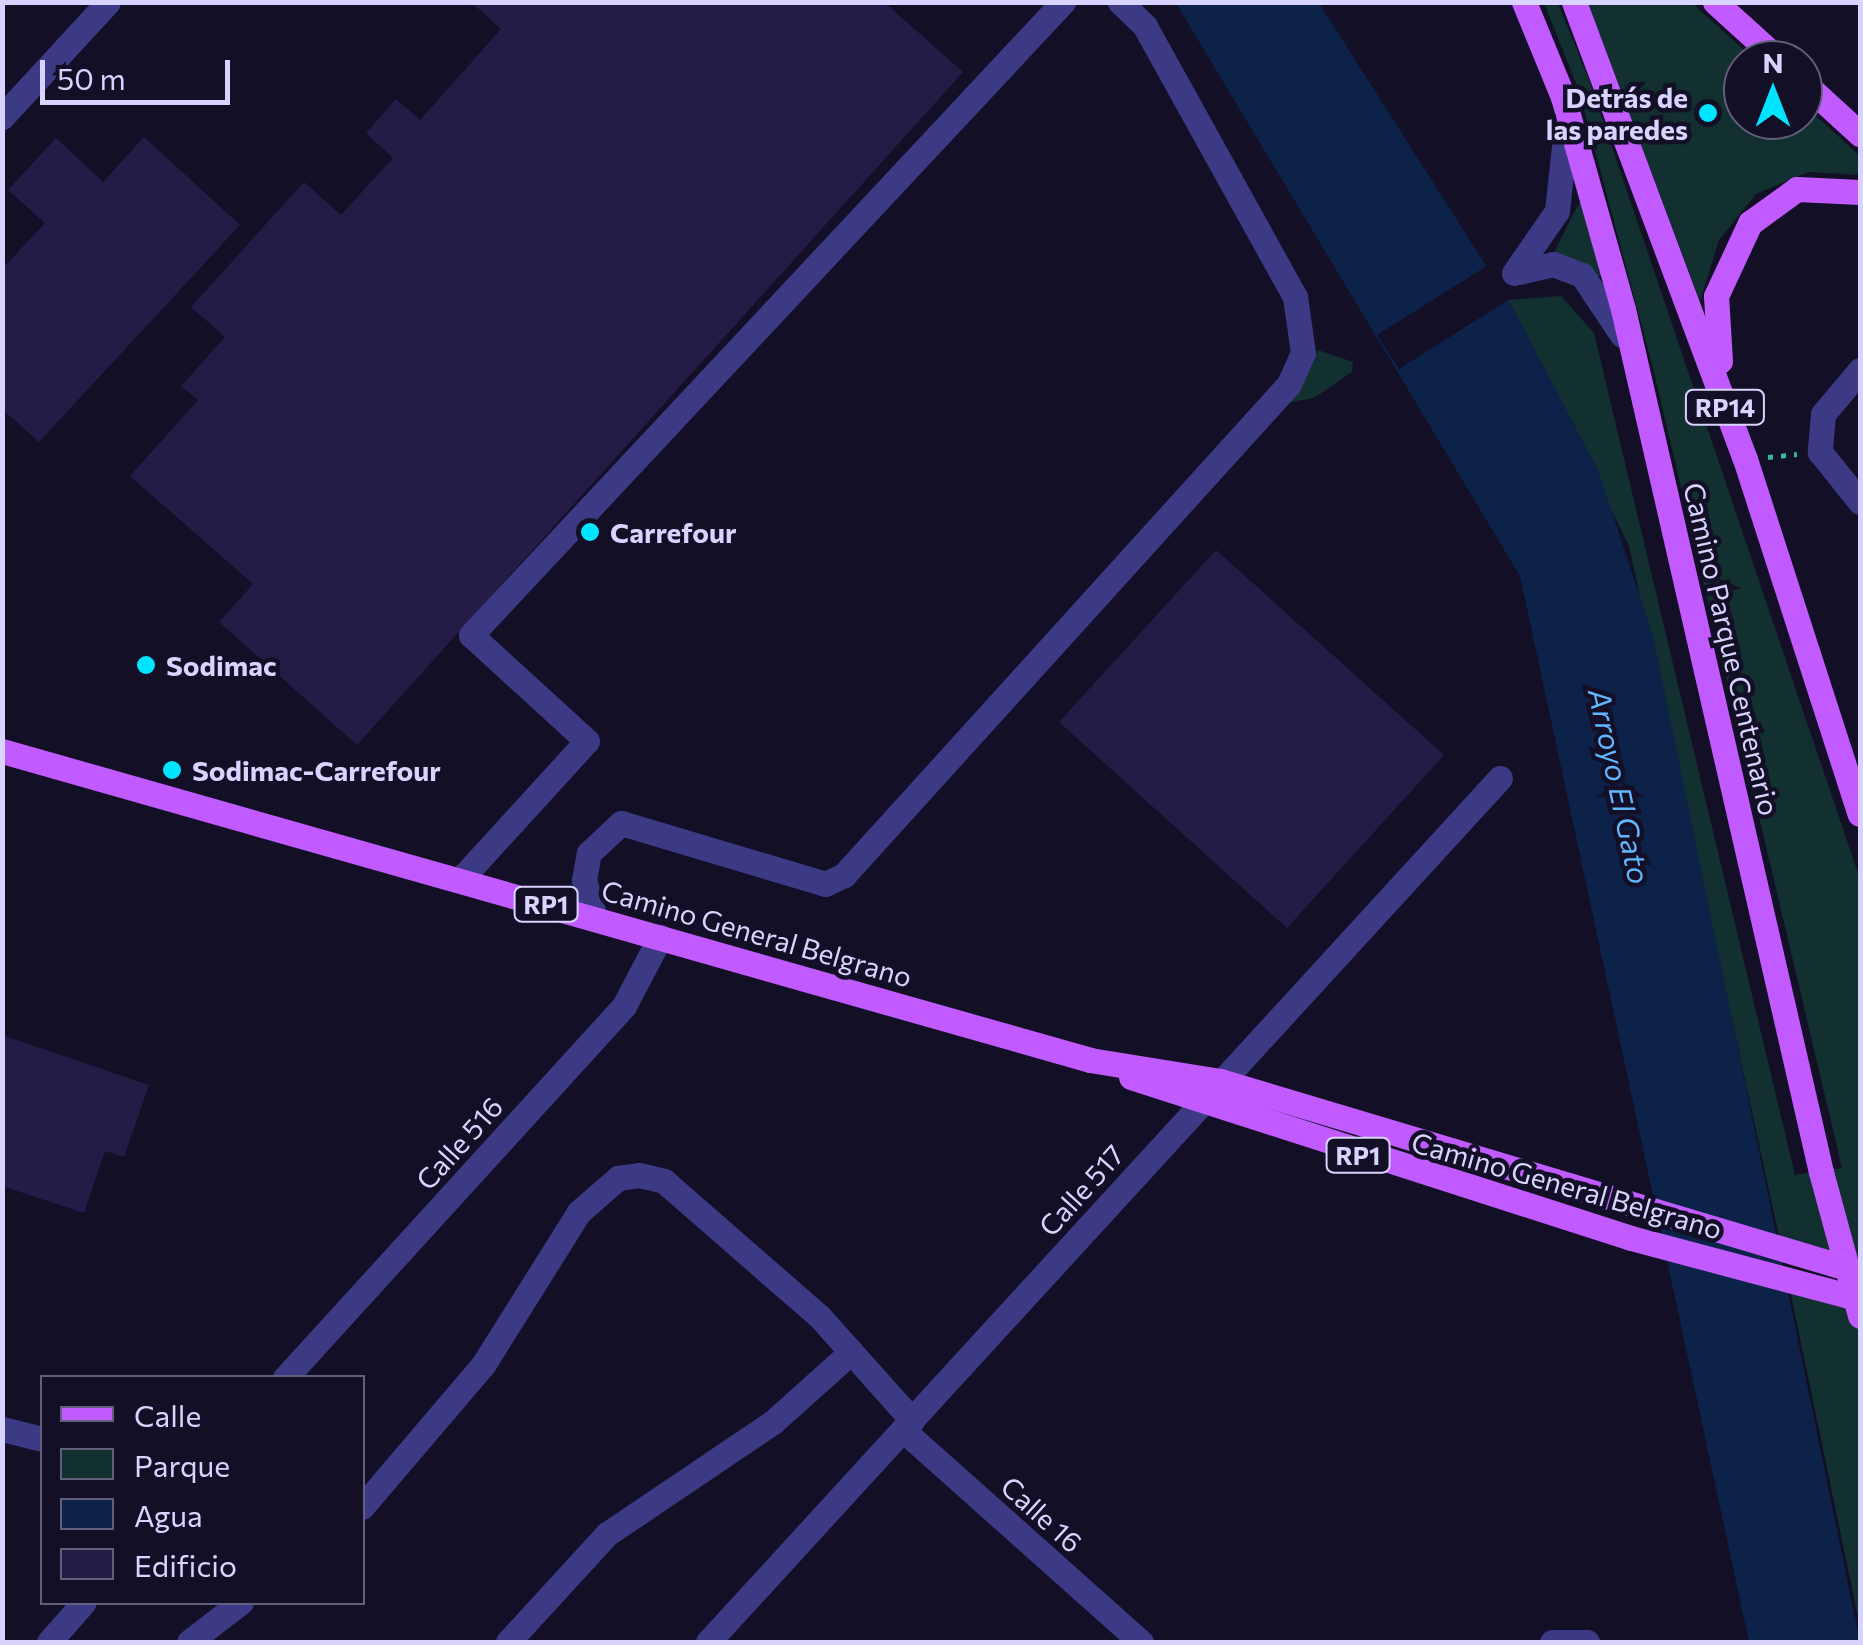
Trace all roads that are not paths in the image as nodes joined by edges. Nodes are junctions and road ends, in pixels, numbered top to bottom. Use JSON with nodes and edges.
{"nodes":[{"id":1,"x":108,"y":2,"type":"edge"},
{"id":2,"x":1064,"y":2,"type":"edge"},
{"id":3,"x":1120,"y":2,"type":"edge"},
{"id":4,"x":1524,"y":2,"type":"edge"},
{"id":5,"x":1574,"y":2,"type":"edge"},
{"id":6,"x":1715,"y":2,"type":"edge"},
{"id":7,"x":1757,"y":40,"type":"edge"},
{"id":8,"x":1554,"y":74,"type":"junction"},
{"id":9,"x":1823,"y":100,"type":"edge"},
{"id":10,"x":2,"y":118,"type":"edge"},
{"id":11,"x":1860,"y":134,"type":"edge"},
{"id":12,"x":1860,"y":192,"type":"edge"},
{"id":13,"x":1636,"y":364,"type":"junction"},
{"id":14,"x":1860,"y":370,"type":"edge"},
{"id":15,"x":1730,"y":420,"type":"junction"},
{"id":16,"x":1860,"y":502,"type":"edge"},
{"id":17,"x":2,"y":751,"type":"edge"},
{"id":18,"x":1500,"y":778,"type":"dead end"},
{"id":19,"x":1860,"y":814,"type":"edge"},
{"id":20,"x":460,"y":880,"type":"junction"},
{"id":21,"x":595,"y":918,"type":"junction"},
{"id":22,"x":660,"y":937,"type":"junction"},
{"id":23,"x":1090,"y":1060,"type":"junction"},
{"id":24,"x":1220,"y":1082,"type":"junction"},
{"id":25,"x":1199,"y":1106,"type":"junction"},
{"id":26,"x":1860,"y":1272,"type":"edge"},
{"id":27,"x":1860,"y":1299,"type":"edge"},
{"id":28,"x":1860,"y":1316,"type":"edge"},
{"id":29,"x":852,"y":1352,"type":"junction"},
{"id":30,"x":288,"y":1375,"type":"edge"},
{"id":31,"x":907,"y":1425,"type":"junction"},
{"id":32,"x":2,"y":1429,"type":"edge"},
{"id":33,"x":40,"y":1438,"type":"edge"},
{"id":34,"x":365,"y":1503,"type":"edge"},
{"id":35,"x":81,"y":1605,"type":"edge"},
{"id":36,"x":238,"y":1605,"type":"edge"},
{"id":37,"x":49,"y":1642,"type":"edge"},
{"id":38,"x":190,"y":1642,"type":"edge"},
{"id":39,"x":508,"y":1642,"type":"edge"},
{"id":40,"x":708,"y":1642,"type":"edge"},
{"id":41,"x":1141,"y":1642,"type":"edge"},
{"id":42,"x":1552,"y":1642,"type":"edge"},
{"id":43,"x":1587,"y":1642,"type":"edge"}],
"edges":[{"from":1,"to":10,"type":"street"},
{"from":2,"to":20,"type":"street"},
{"from":3,"to":21,"type":"street"},
{"from":4,"to":8,"type":"main road","name":"Camino Parque Centenario","number":"RP14"},
{"from":5,"to":15,"type":"main road","name":"Camino Parque Centenario","number":"RP14"},
{"from":6,"to":7,"type":"main road"},
{"from":8,"to":13,"type":"main road","name":"Camino Parque Centenario","number":"RP14"},
{"from":8,"to":13,"type":"street"},
{"from":9,"to":11,"type":"main road"},
{"from":12,"to":15,"type":"main road"},
{"from":13,"to":28,"type":"main road","name":"Camino Parque Centenario","number":"RP14","bridge":true},
{"from":14,"to":16,"type":"street"},
{"from":15,"to":19,"type":"main road","name":"Camino Parque Centenario","number":"RP14"},
{"from":17,"to":20,"type":"main road","name":"Camino General Belgrano","number":"RP1"},
{"from":18,"to":24,"type":"street","name":"Calle 517"},
{"from":20,"to":21,"type":"main road","name":"Camino General Belgrano","number":"RP1"},
{"from":21,"to":22,"type":"main road","name":"Camino General Belgrano","number":"RP1"},
{"from":22,"to":23,"type":"main road","name":"Camino General Belgrano","number":"RP1"},
{"from":22,"to":30,"type":"street","name":"Calle 516"},
{"from":23,"to":24,"type":"main road","name":"Camino General Belgrano","number":"RP1"},
{"from":23,"to":25,"type":"main road","name":"Camino General Belgrano","number":"RP1"},
{"from":24,"to":25,"type":"street","name":"Calle 517"},
{"from":24,"to":26,"type":"main road","name":"Camino General Belgrano","number":"RP1"},
{"from":25,"to":27,"type":"main road","name":"Camino General Belgrano","number":"RP1"},
{"from":25,"to":31,"type":"street","name":"Calle 517"},
{"from":29,"to":31,"type":"street","name":"Calle 16"},
{"from":29,"to":34,"type":"street","name":"Calle 16"},
{"from":29,"to":39,"type":"street"},
{"from":31,"to":40,"type":"street","name":"Calle 517"},
{"from":31,"to":41,"type":"street","name":"Calle 16"},
{"from":32,"to":33,"type":"street"},
{"from":35,"to":37,"type":"street"},
{"from":36,"to":38,"type":"street"},
{"from":42,"to":43,"type":"street"}]}
